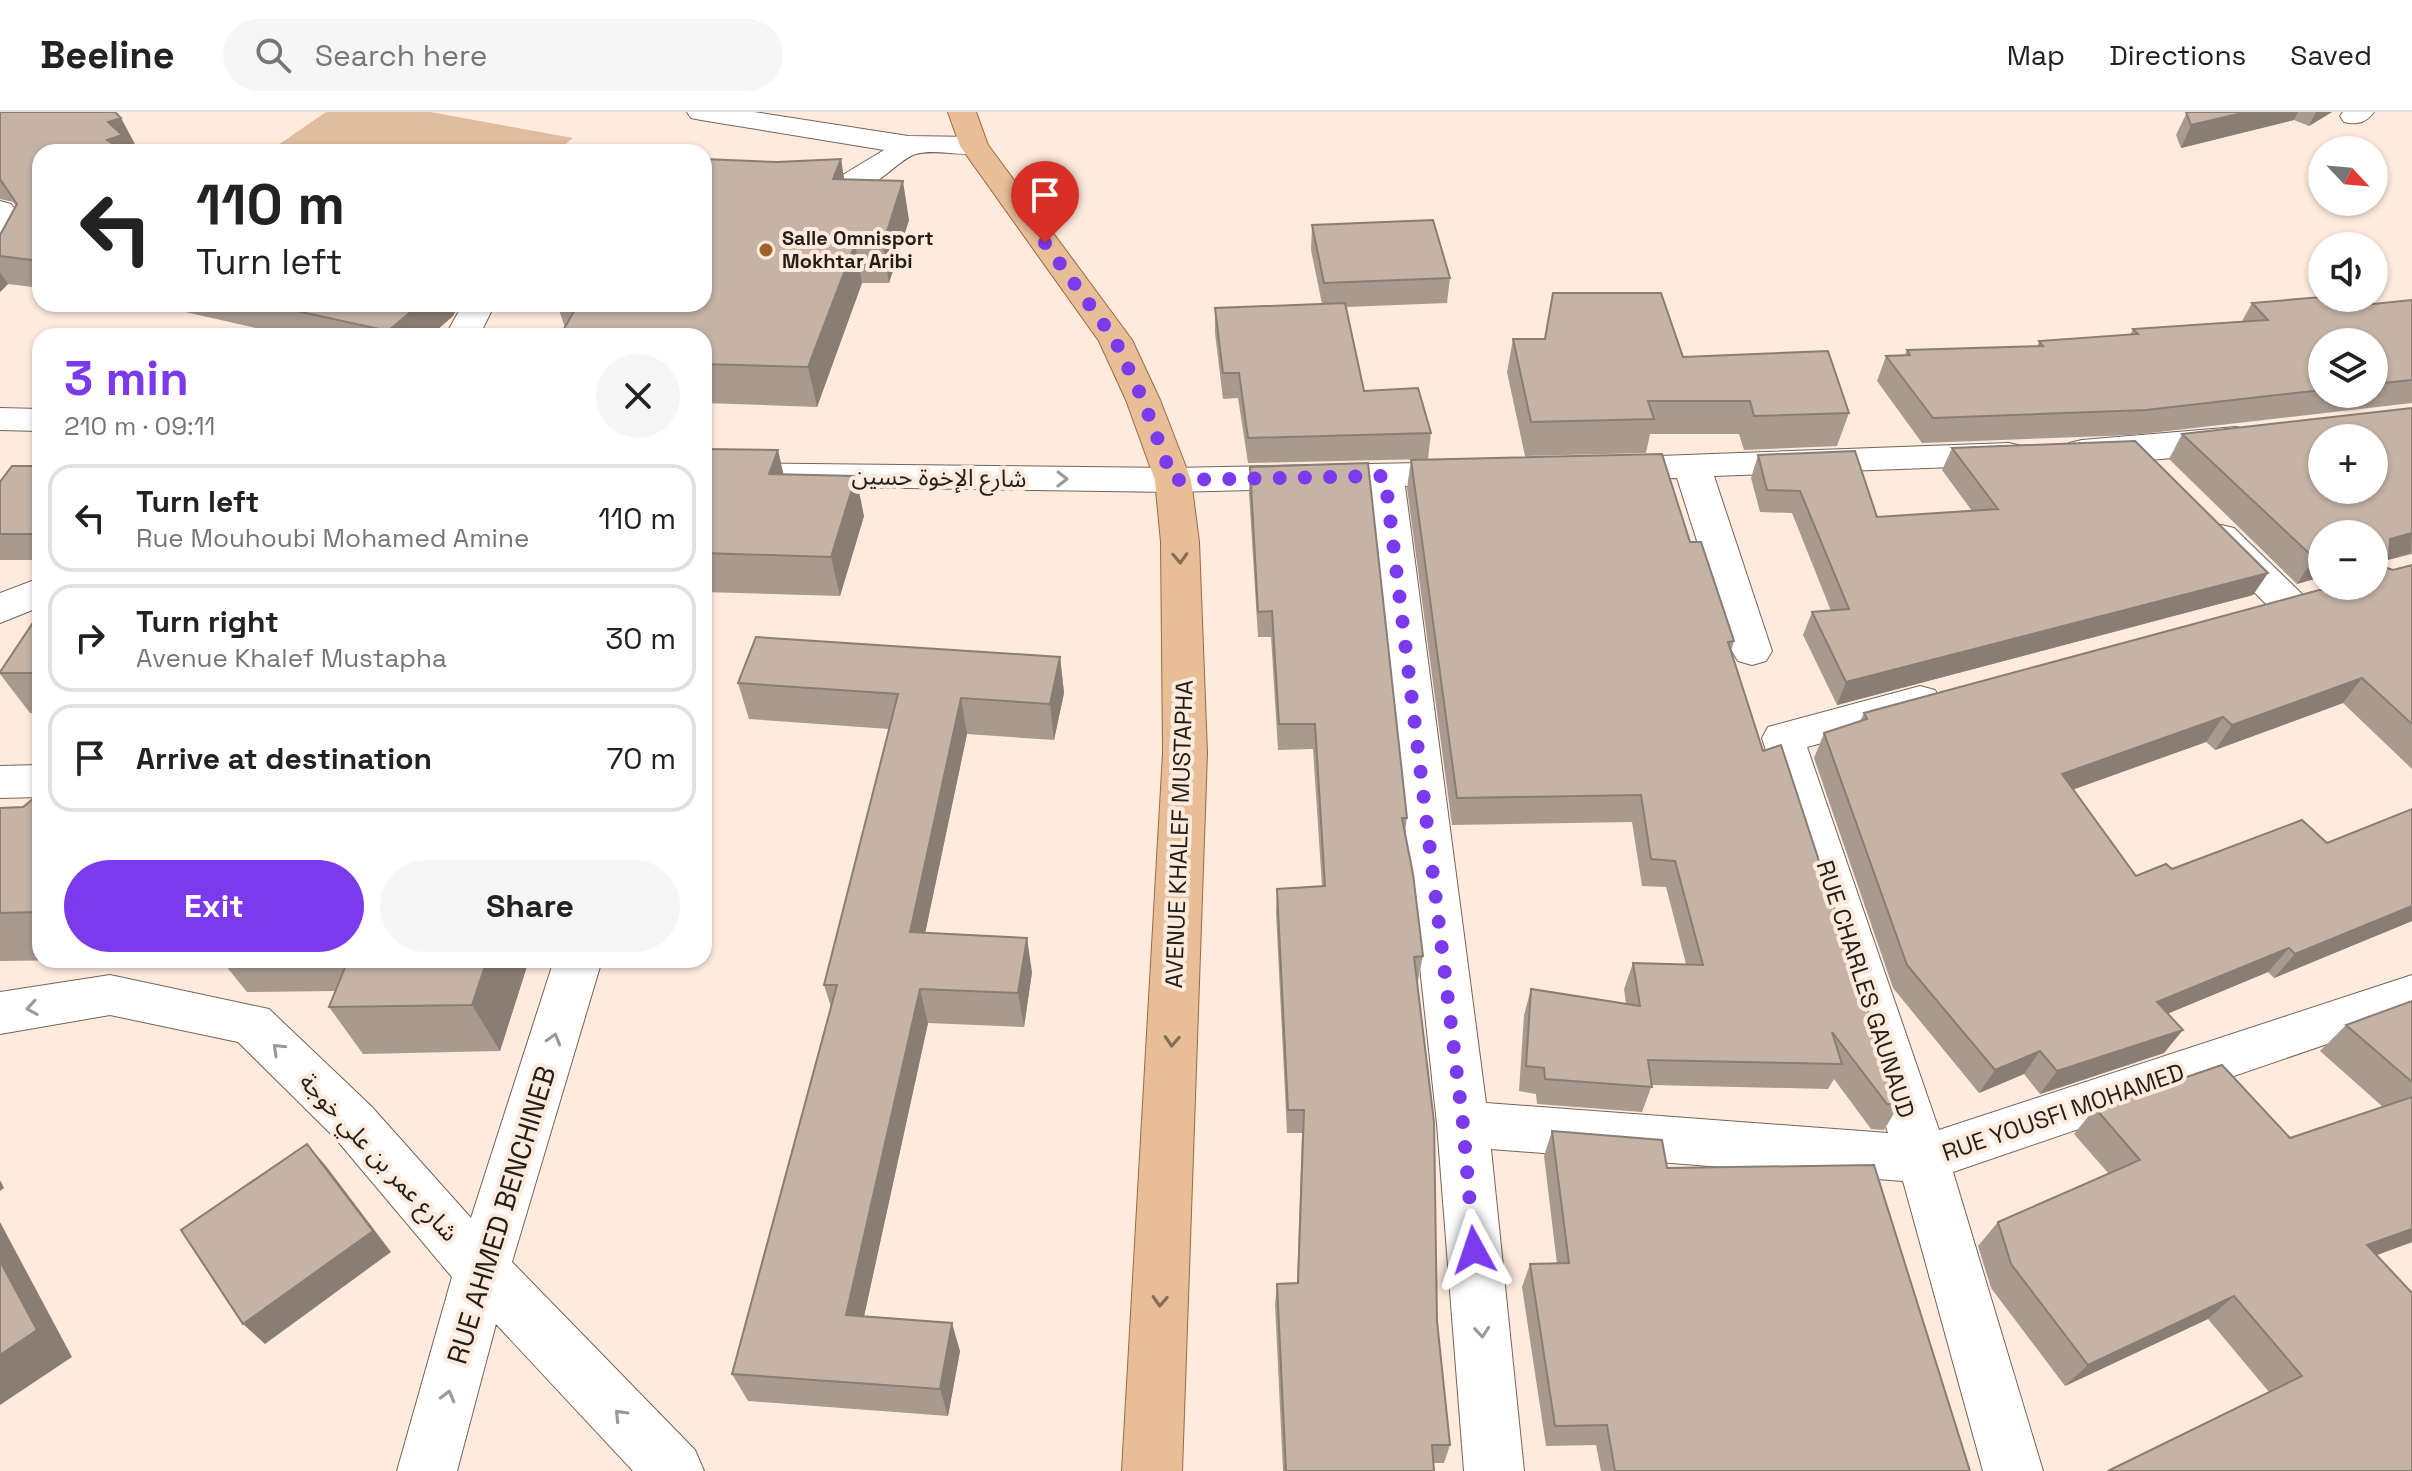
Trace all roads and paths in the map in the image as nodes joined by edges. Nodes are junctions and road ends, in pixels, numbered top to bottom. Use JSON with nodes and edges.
{"nodes":[{"id":1,"x":701,"y":112,"type":"edge"},
{"id":2,"x":962,"y":112,"type":"edge"},
{"id":3,"x":908,"y":145,"type":"junction"},
{"id":4,"x":974,"y":146,"type":"junction"},
{"id":5,"x":712,"y":182,"type":"edge"},
{"id":6,"x":0,"y":210,"type":"edge"},
{"id":7,"x":0,"y":264,"type":"edge"},
{"id":8,"x":0,"y":419,"type":"edge"},
{"id":9,"x":32,"y":420,"type":"edge"},
{"id":10,"x":2273,"y":433,"type":"edge"},
{"id":11,"x":2133,"y":449,"type":"junction"},
{"id":12,"x":1692,"y":466,"type":"junction"},
{"id":13,"x":1570,"y":470,"type":"edge"},
{"id":14,"x":1508,"y":472,"type":"edge"},
{"id":15,"x":712,"y":474,"type":"edge"},
{"id":16,"x":1385,"y":476,"type":"junction"},
{"id":17,"x":1173,"y":480,"type":"junction"},
{"id":18,"x":2166,"y":482,"type":"edge"},
{"id":19,"x":2199,"y":515,"type":"edge"},
{"id":20,"x":32,"y":595,"type":"edge"},
{"id":21,"x":0,"y":609,"type":"edge"},
{"id":22,"x":2242,"y":615,"type":"edge"},
{"id":23,"x":1752,"y":651,"type":"dead end"},
{"id":24,"x":1951,"y":693,"type":"edge"},
{"id":25,"x":32,"y":781,"type":"edge"},
{"id":26,"x":0,"y":782,"type":"edge"},
{"id":27,"x":576,"y":968,"type":"edge"},
{"id":28,"x":2412,"y":995,"type":"edge"},
{"id":29,"x":0,"y":1013,"type":"edge"},
{"id":30,"x":1463,"y":1124,"type":"junction"},
{"id":31,"x":1923,"y":1159,"type":"junction"},
{"id":32,"x":482,"y":1270,"type":"junction"},
{"id":33,"x":427,"y":1471,"type":"edge"},
{"id":34,"x":674,"y":1471,"type":"edge"},
{"id":35,"x":1152,"y":1471,"type":"edge"},
{"id":36,"x":1494,"y":1471,"type":"edge"},
{"id":37,"x":2013,"y":1471,"type":"edge"}],
"edges":[{"from":1,"to":3,"type":"street"},
{"from":2,"to":4,"type":"main road","name":"AVENUE KHALEF MUSTAPHA"},
{"from":3,"to":4,"type":"street"},
{"from":3,"to":5,"type":"street"},
{"from":4,"to":17,"type":"main road","name":"AVENUE KHALEF MUSTAPHA"},
{"from":6,"to":7,"type":"street"},
{"from":8,"to":9,"type":"street"},
{"from":10,"to":11,"type":"street"},
{"from":11,"to":12,"type":"street"},
{"from":11,"to":18,"type":"street"},
{"from":12,"to":13,"type":"street"},
{"from":12,"to":23,"type":"street"},
{"from":14,"to":16,"type":"street","name":"شارع الإخوة حسين"},
{"from":15,"to":17,"type":"street","name":"شارع الإخوة حسين","one_way":true},
{"from":16,"to":17,"type":"street","name":"شارع الإخوة حسين"},
{"from":16,"to":30,"type":"street"},
{"from":17,"to":35,"type":"main road","name":"AVENUE KHALEF MUSTAPHA","one_way":true},
{"from":19,"to":22,"type":"street"},
{"from":20,"to":21,"type":"street"},
{"from":24,"to":31,"type":"street","name":"RUE CHARLES GAUNAUD"},
{"from":25,"to":26,"type":"street"},
{"from":32,"to":27,"type":"street","name":"RUE AHMED BENCHINEB","one_way":true},
{"from":28,"to":31,"type":"street","name":"RUE YOUSFI MOHAMED"},
{"from":32,"to":29,"type":"street","name":"شارع عمر بن علي خوجة","one_way":true},
{"from":30,"to":31,"type":"street","name":"RUE YOUSFI MOHAMED"},
{"from":30,"to":36,"type":"street","one_way":true},
{"from":31,"to":37,"type":"street","name":"RUE CHARLES GAUNAUD"},
{"from":33,"to":32,"type":"street","name":"RUE AHMED BENCHINEB","one_way":true},
{"from":34,"to":32,"type":"street","name":"شارع عمر بن علي خوجة","one_way":true}]}
